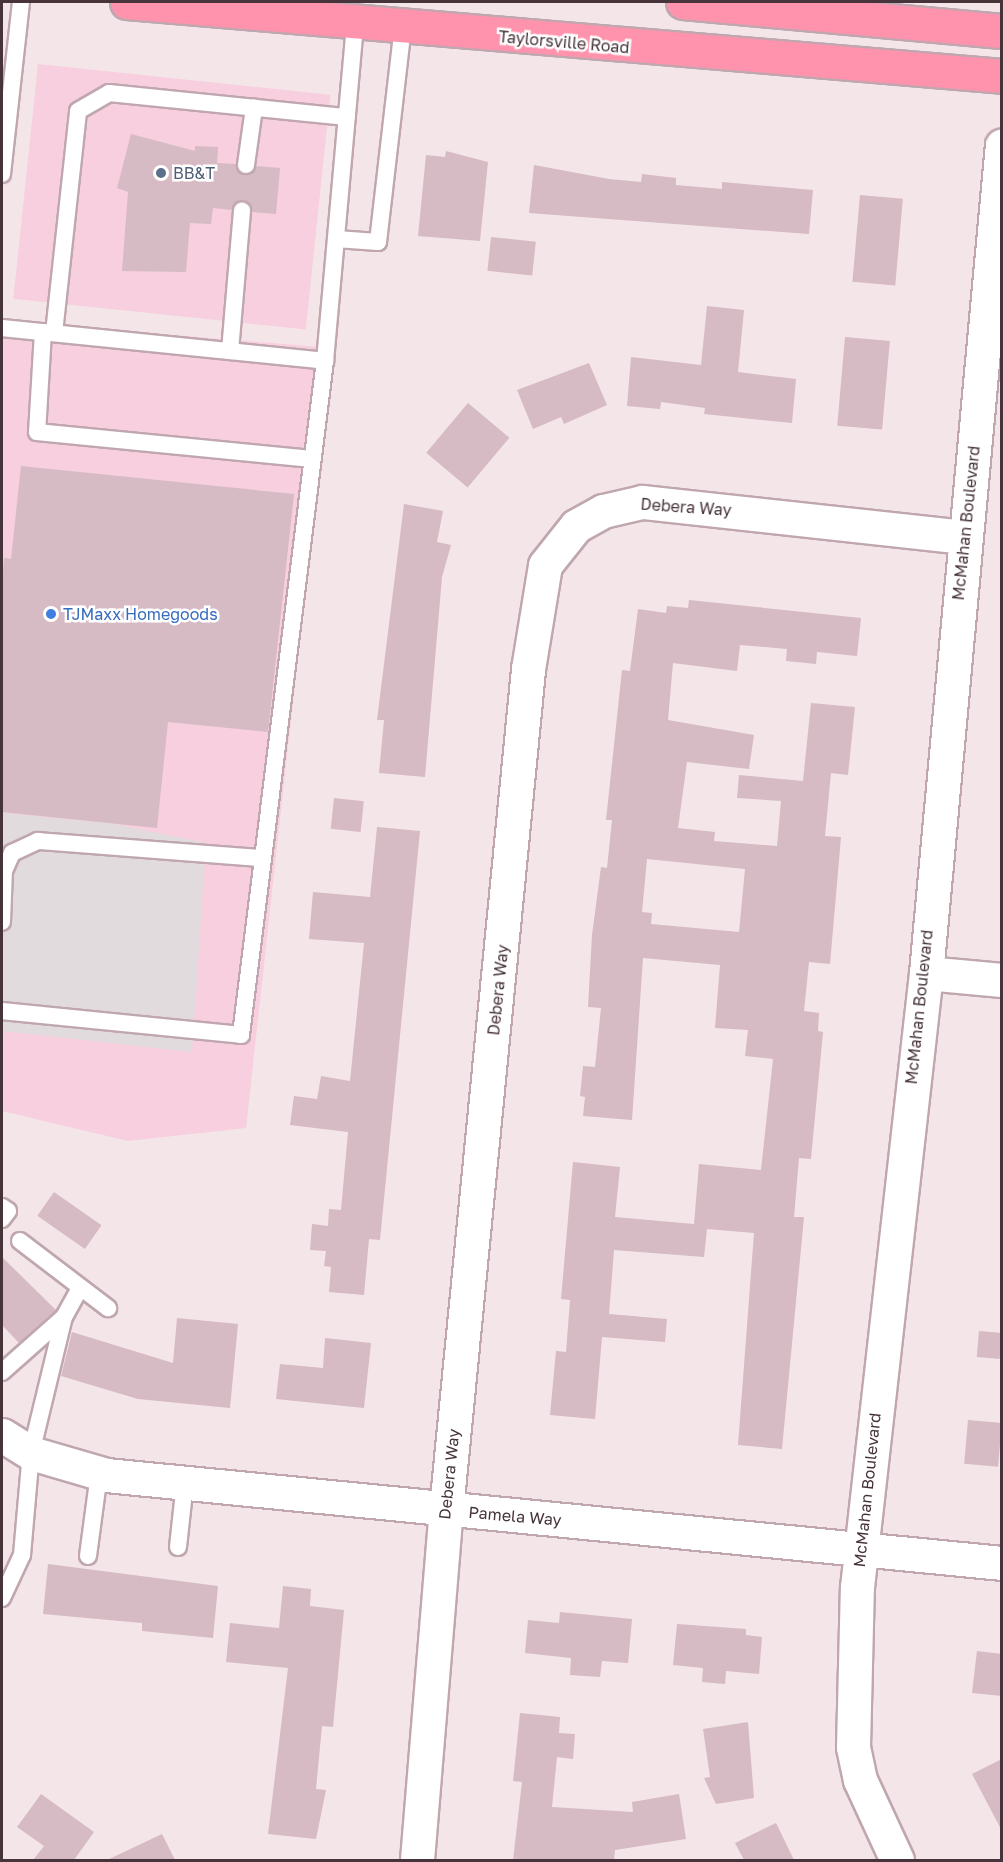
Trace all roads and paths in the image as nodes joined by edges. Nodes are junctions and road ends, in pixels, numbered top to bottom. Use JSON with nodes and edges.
{"nodes":[{"id":1,"x":21,"y":2,"type":"edge"},
{"id":2,"x":127,"y":2,"type":"edge"},
{"id":3,"x":683,"y":2,"type":"edge"},
{"id":4,"x":354,"y":22,"type":"junction"},
{"id":5,"x":403,"y":26,"type":"junction"},
{"id":6,"x":1002,"y":31,"type":"edge"},
{"id":7,"x":1002,"y":76,"type":"edge"},
{"id":8,"x":254,"y":108,"type":"junction"},
{"id":9,"x":347,"y":117,"type":"junction"},
{"id":10,"x":1002,"y":145,"type":"edge"},
{"id":11,"x":246,"y":165,"type":"dead end"},
{"id":12,"x":2,"y":174,"type":"edge"},
{"id":13,"x":242,"y":211,"type":"dead end"},
{"id":14,"x":336,"y":239,"type":"junction"},
{"id":15,"x":2,"y":327,"type":"edge"},
{"id":16,"x":49,"y":332,"type":"junction"},
{"id":17,"x":230,"y":351,"type":"junction"},
{"id":18,"x":325,"y":361,"type":"junction"},
{"id":19,"x":312,"y":459,"type":"junction"},
{"id":20,"x":964,"y":537,"type":"junction"},
{"id":21,"x":261,"y":858,"type":"junction"},
{"id":22,"x":2,"y":922,"type":"edge"},
{"id":23,"x":926,"y":973,"type":"junction"},
{"id":24,"x":1002,"y":980,"type":"edge"},
{"id":25,"x":2,"y":1011,"type":"edge"},
{"id":26,"x":2,"y":1207,"type":"edge"},
{"id":27,"x":2,"y":1219,"type":"edge"},
{"id":28,"x":20,"y":1241,"type":"dead end"},
{"id":29,"x":80,"y":1287,"type":"junction"},
{"id":30,"x":108,"y":1308,"type":"dead end"},
{"id":31,"x":64,"y":1317,"type":"junction"},
{"id":32,"x":2,"y":1372,"type":"edge"},
{"id":33,"x":2,"y":1435,"type":"edge"},
{"id":34,"x":31,"y":1453,"type":"junction"},
{"id":35,"x":99,"y":1474,"type":"junction"},
{"id":36,"x":185,"y":1483,"type":"junction"},
{"id":37,"x":446,"y":1509,"type":"junction"},
{"id":38,"x":178,"y":1547,"type":"dead end"},
{"id":39,"x":860,"y":1550,"type":"junction"},
{"id":40,"x":88,"y":1556,"type":"dead end"},
{"id":41,"x":1002,"y":1563,"type":"edge"},
{"id":42,"x":2,"y":1598,"type":"edge"},
{"id":43,"x":417,"y":1860,"type":"edge"},
{"id":44,"x":897,"y":1860,"type":"edge"}],
"edges":[{"from":1,"to":12,"type":"lane"},
{"from":2,"to":4,"type":"main road","name":"Taylorsville Road"},
{"from":3,"to":6,"type":"main road"},
{"from":4,"to":5,"type":"main road","name":"Taylorsville Road"},
{"from":4,"to":9,"type":"lane"},
{"from":5,"to":7,"type":"main road","name":"Taylorsville Road"},
{"from":5,"to":14,"type":"lane"},
{"from":8,"to":9,"type":"lane"},
{"from":8,"to":11,"type":"lane"},
{"from":8,"to":16,"type":"lane"},
{"from":9,"to":14,"type":"lane"},
{"from":10,"to":20,"type":"street","name":"McMahan Boulevard"},
{"from":13,"to":17,"type":"lane"},
{"from":14,"to":18,"type":"lane"},
{"from":15,"to":16,"type":"lane"},
{"from":16,"to":17,"type":"lane"},
{"from":16,"to":19,"type":"lane"},
{"from":17,"to":18,"type":"lane"},
{"from":18,"to":19,"type":"lane"},
{"from":19,"to":21,"type":"lane"},
{"from":20,"to":23,"type":"street","name":"McMahan Boulevard"},
{"from":20,"to":37,"type":"street","name":"Debera Way"},
{"from":21,"to":22,"type":"lane"},
{"from":21,"to":25,"type":"lane"},
{"from":23,"to":24,"type":"street"},
{"from":23,"to":39,"type":"street","name":"McMahan Boulevard"},
{"from":26,"to":27,"type":"lane"},
{"from":28,"to":29,"type":"lane"},
{"from":29,"to":30,"type":"lane"},
{"from":29,"to":31,"type":"lane"},
{"from":31,"to":32,"type":"lane"},
{"from":31,"to":34,"type":"lane"},
{"from":33,"to":34,"type":"street","name":"Pamela Way"},
{"from":34,"to":35,"type":"street","name":"Pamela Way"},
{"from":34,"to":42,"type":"lane"},
{"from":35,"to":36,"type":"street","name":"Pamela Way"},
{"from":35,"to":40,"type":"lane"},
{"from":36,"to":37,"type":"street","name":"Pamela Way"},
{"from":36,"to":38,"type":"lane"},
{"from":37,"to":39,"type":"street","name":"Pamela Way"},
{"from":37,"to":43,"type":"street","name":"Debera Way"},
{"from":39,"to":41,"type":"street","name":"Pamela Way"},
{"from":39,"to":44,"type":"street","name":"McMahan Boulevard"}]}
